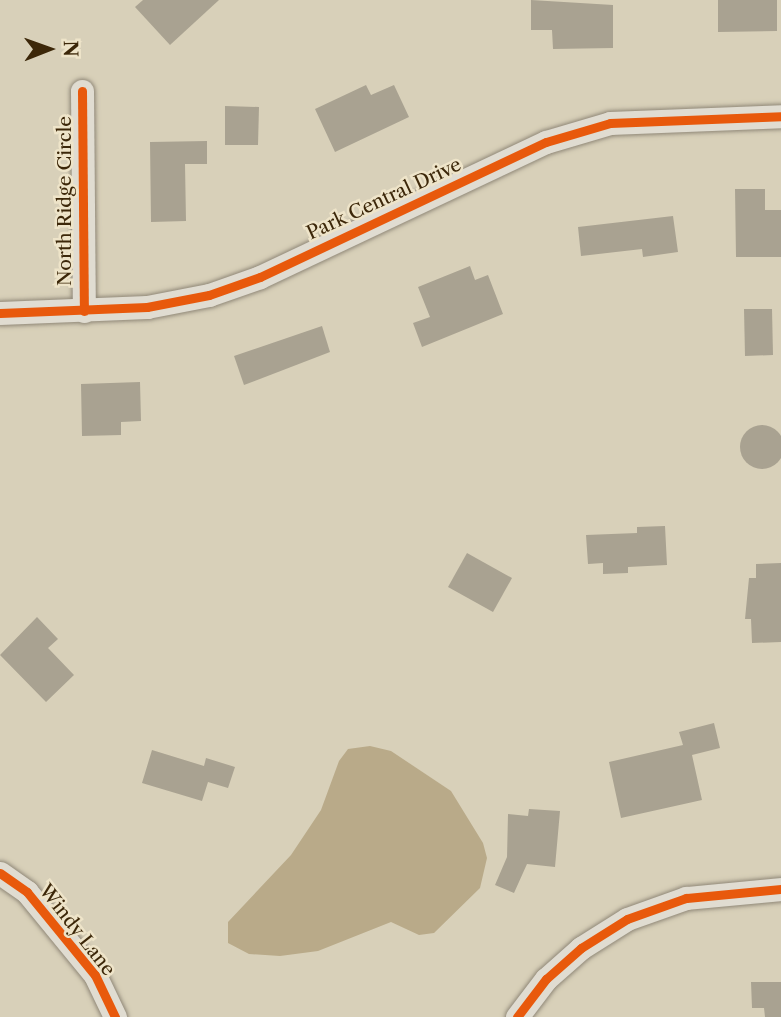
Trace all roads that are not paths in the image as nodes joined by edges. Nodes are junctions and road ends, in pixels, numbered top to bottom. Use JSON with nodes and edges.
{"nodes":[{"id":1,"x":82,"y":91,"type":"dead end"},
{"id":2,"x":781,"y":116,"type":"edge"},
{"id":3,"x":84,"y":311,"type":"junction"},
{"id":4,"x":0,"y":313,"type":"edge"},
{"id":5,"x":0,"y":873,"type":"edge"},
{"id":6,"x":781,"y":889,"type":"edge"},
{"id":7,"x":115,"y":1017,"type":"edge"},
{"id":8,"x":517,"y":1017,"type":"edge"}],
"edges":[{"from":1,"to":3,"type":"street","name":"North Ridge Circle"},
{"from":2,"to":3,"type":"street","name":"Park Central Drive"},
{"from":3,"to":4,"type":"street","name":"Park Central Drive"},
{"from":5,"to":7,"type":"street","name":"Windy Lane"},
{"from":6,"to":8,"type":"street"}]}
